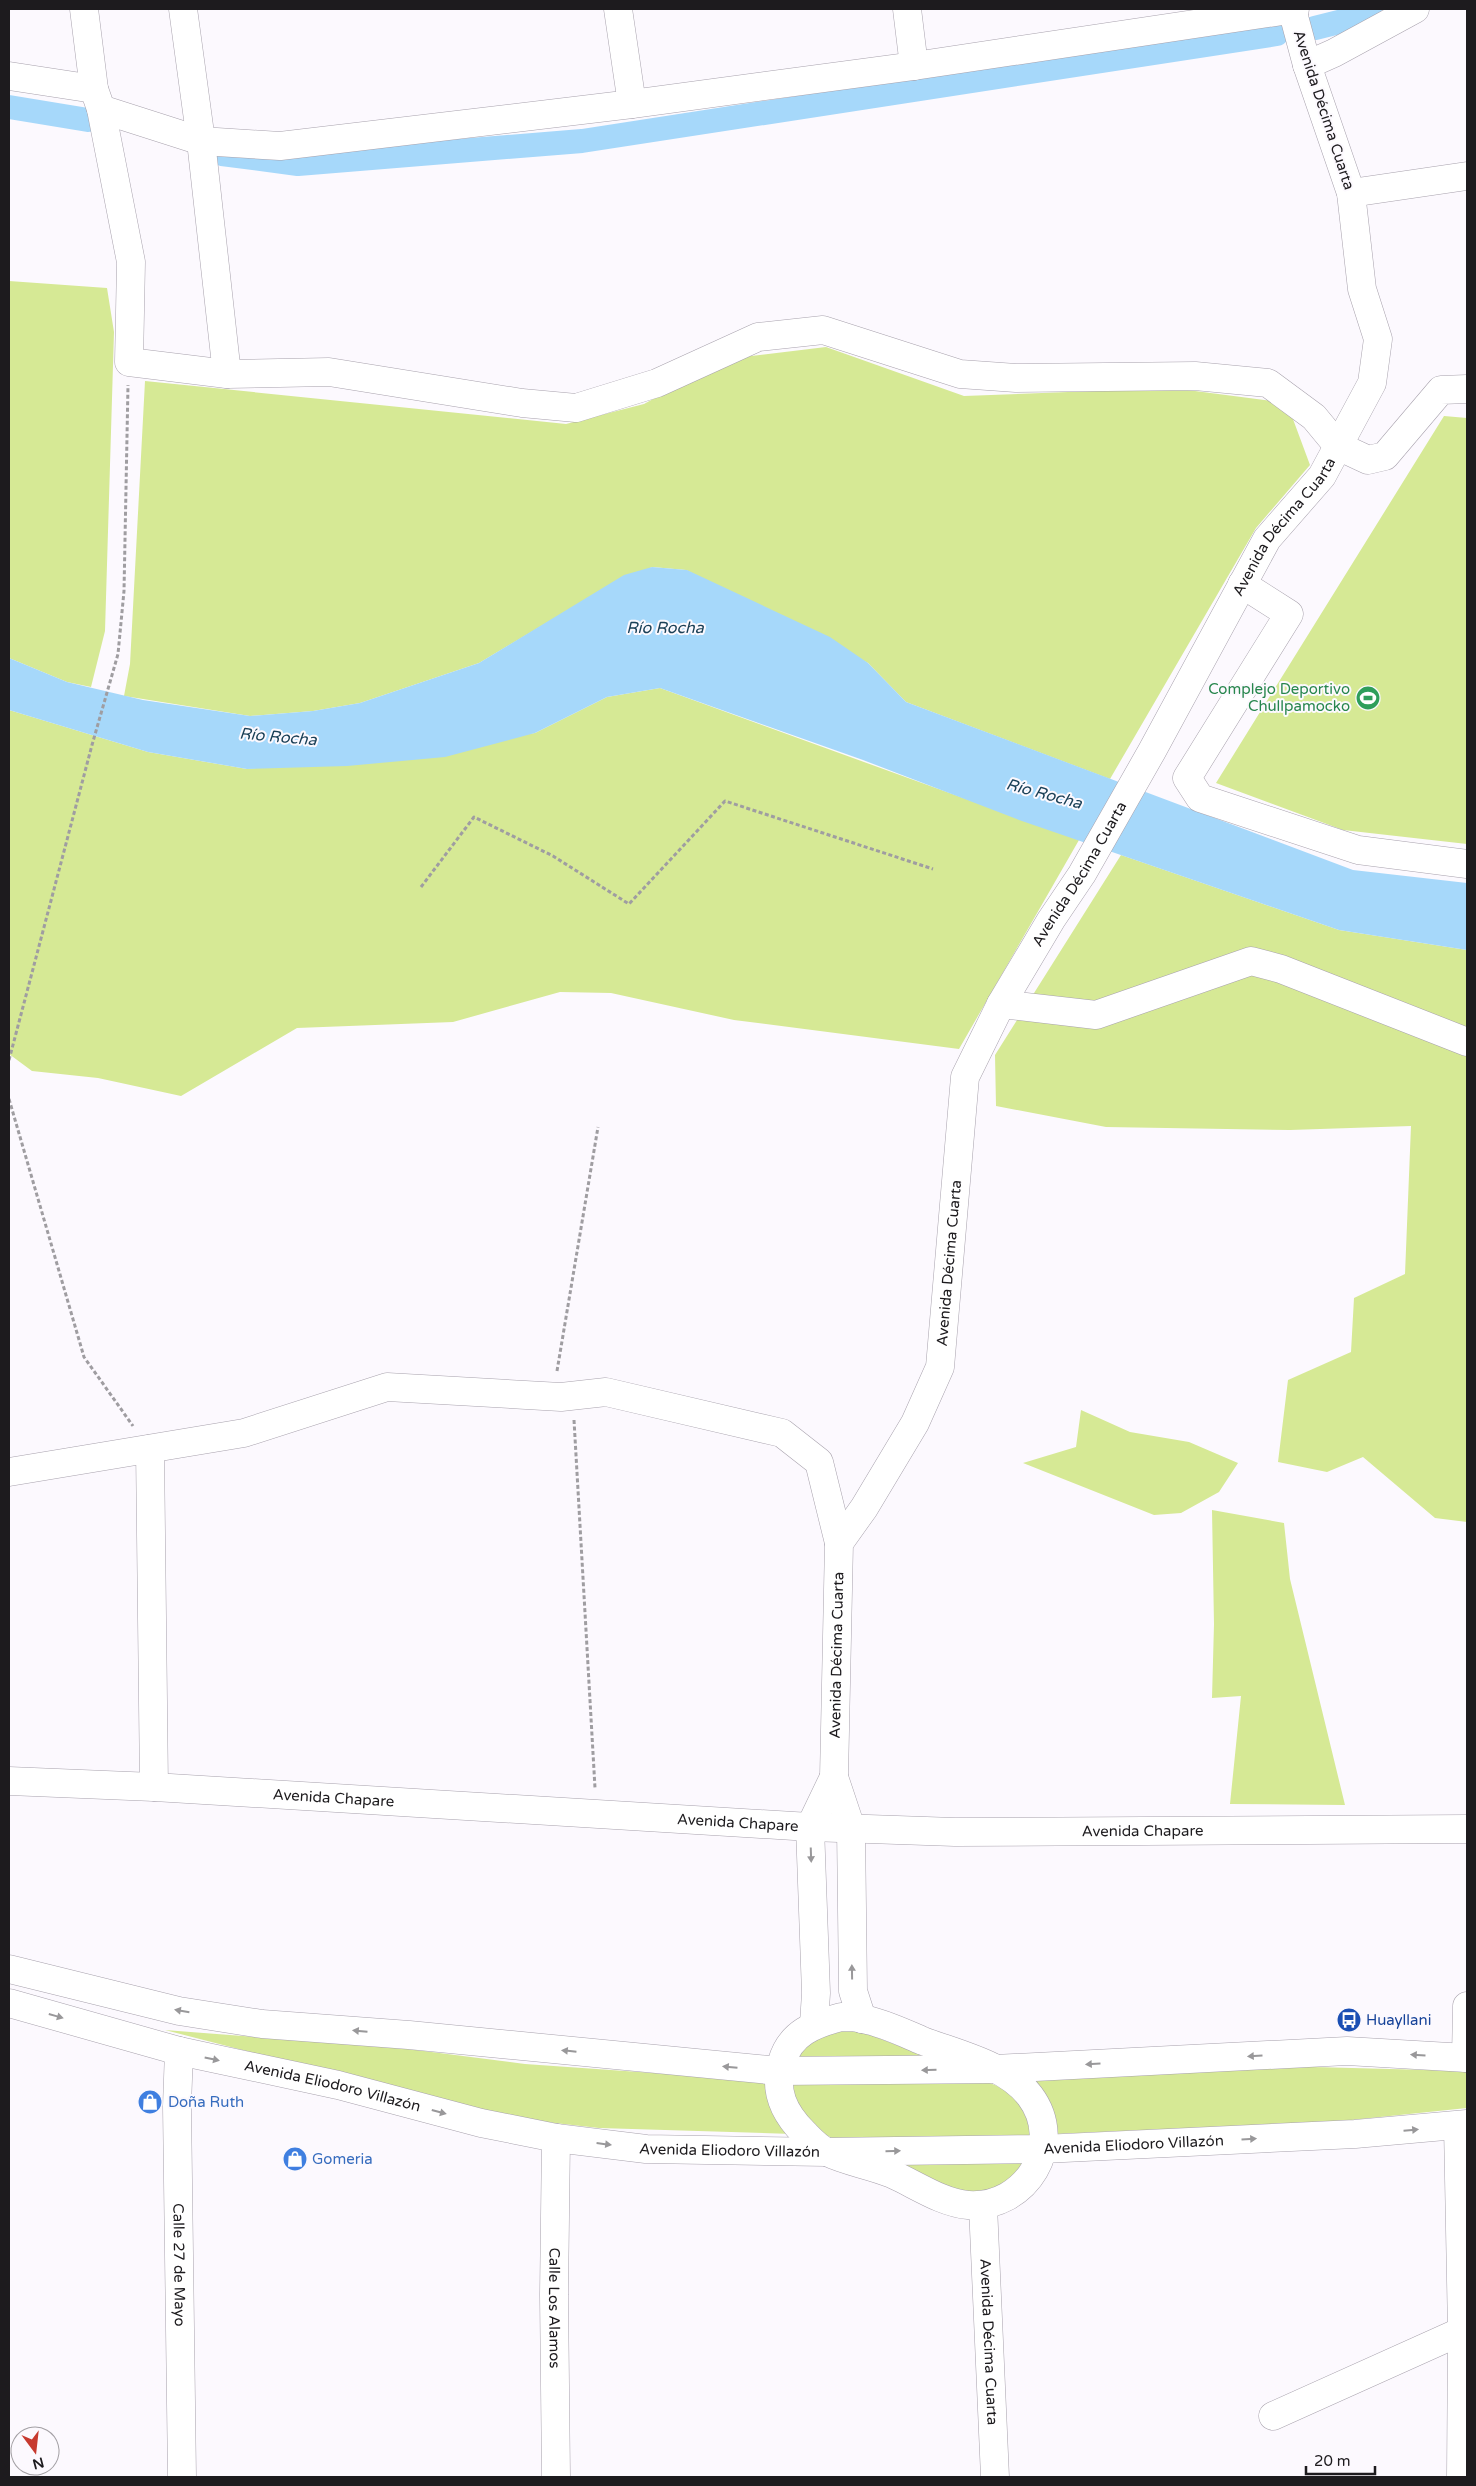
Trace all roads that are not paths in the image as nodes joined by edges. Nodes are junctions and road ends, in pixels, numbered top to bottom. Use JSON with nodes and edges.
{"nodes":[{"id":1,"x":84,"y":9,"type":"edge"},
{"id":2,"x":183,"y":9,"type":"edge"},
{"id":3,"x":618,"y":9,"type":"edge"},
{"id":4,"x":907,"y":9,"type":"edge"},
{"id":5,"x":1293,"y":9,"type":"edge"},
{"id":6,"x":1415,"y":9,"type":"edge"},
{"id":7,"x":1307,"y":65,"type":"junction"},
{"id":8,"x":914,"y":66,"type":"junction"},
{"id":9,"x":9,"y":76,"type":"edge"},
{"id":10,"x":98,"y":99,"type":"junction"},
{"id":11,"x":632,"y":104,"type":"junction"},
{"id":12,"x":201,"y":141,"type":"junction"},
{"id":13,"x":1467,"y":176,"type":"edge"},
{"id":14,"x":1351,"y":193,"type":"junction"},
{"id":15,"x":227,"y":374,"type":"junction"},
{"id":16,"x":1467,"y":390,"type":"edge"},
{"id":17,"x":1338,"y":446,"type":"junction"},
{"id":18,"x":1242,"y":584,"type":"junction"},
{"id":19,"x":1467,"y":864,"type":"edge"},
{"id":20,"x":1001,"y":1004,"type":"junction"},
{"id":21,"x":1467,"y":1042,"type":"edge"},
{"id":22,"x":150,"y":1449,"type":"junction"},
{"id":23,"x":9,"y":1472,"type":"edge"},
{"id":24,"x":839,"y":1543,"type":"junction"},
{"id":25,"x":834,"y":1776,"type":"junction"},
{"id":26,"x":9,"y":1781,"type":"edge"},
{"id":27,"x":154,"y":1787,"type":"junction"},
{"id":28,"x":810,"y":1827,"type":"junction"},
{"id":29,"x":851,"y":1828,"type":"junction"},
{"id":30,"x":1467,"y":1830,"type":"edge"},
{"id":31,"x":9,"y":1969,"type":"edge"},
{"id":32,"x":9,"y":2003,"type":"edge"},
{"id":33,"x":1467,"y":2006,"type":"edge"},
{"id":34,"x":862,"y":2019,"type":"junction"},
{"id":35,"x":814,"y":2024,"type":"junction"},
{"id":36,"x":179,"y":2052,"type":"junction"},
{"id":37,"x":1467,"y":2058,"type":"edge"},
{"id":38,"x":995,"y":2069,"type":"junction"},
{"id":39,"x":779,"y":2072,"type":"junction"},
{"id":40,"x":1462,"y":2125,"type":"edge"},
{"id":41,"x":556,"y":2138,"type":"junction"},
{"id":42,"x":1043,"y":2150,"type":"junction"},
{"id":43,"x":826,"y":2152,"type":"junction"},
{"id":44,"x":983,"y":2206,"type":"junction"},
{"id":45,"x":1462,"y":2331,"type":"junction"},
{"id":46,"x":1273,"y":2416,"type":"dead end"},
{"id":47,"x":182,"y":2477,"type":"edge"},
{"id":48,"x":556,"y":2477,"type":"edge"},
{"id":49,"x":996,"y":2477,"type":"edge"},
{"id":50,"x":1461,"y":2477,"type":"edge"}],
"edges":[{"from":1,"to":10,"type":"main road"},
{"from":2,"to":12,"type":"main road"},
{"from":3,"to":11,"type":"main road"},
{"from":4,"to":8,"type":"main road"},
{"from":5,"to":7,"type":"main road","name":"Avenida Décima Cuarta"},
{"from":5,"to":8,"type":"main road"},
{"from":6,"to":7,"type":"main road"},
{"from":7,"to":14,"type":"main road","name":"Avenida Décima Cuarta"},
{"from":8,"to":11,"type":"main road"},
{"from":9,"to":10,"type":"main road"},
{"from":10,"to":12,"type":"main road"},
{"from":10,"to":15,"type":"main road"},
{"from":11,"to":12,"type":"main road"},
{"from":12,"to":15,"type":"main road"},
{"from":13,"to":14,"type":"main road"},
{"from":14,"to":17,"type":"main road","name":"Avenida Décima Cuarta"},
{"from":15,"to":17,"type":"main road"},
{"from":16,"to":17,"type":"main road"},
{"from":17,"to":18,"type":"main road","name":"Avenida Décima Cuarta"},
{"from":18,"to":19,"type":"main road"},
{"from":18,"to":20,"type":"main road","name":"Avenida Décima Cuarta"},
{"from":20,"to":21,"type":"main road"},
{"from":20,"to":24,"type":"main road","name":"Avenida Décima Cuarta"},
{"from":22,"to":23,"type":"main road"},
{"from":22,"to":24,"type":"main road"},
{"from":22,"to":27,"type":"main road"},
{"from":24,"to":25,"type":"main road","name":"Avenida Décima Cuarta"},
{"from":25,"to":28,"type":"main road","name":"Avenida Décima Cuarta"},
{"from":25,"to":29,"type":"main road","name":"Avenida Décima Cuarta"},
{"from":26,"to":27,"type":"main road","name":"Avenida Chapare"},
{"from":27,"to":28,"type":"main road","name":"Avenida Chapare"},
{"from":28,"to":29,"type":"main road","name":"Avenida Chapare"},
{"from":28,"to":35,"type":"main road","name":"Avenida Décima Cuarta","one_way":true},
{"from":29,"to":30,"type":"main road","name":"Avenida Chapare"},
{"from":34,"to":29,"type":"main road","name":"Avenida Décima Cuarta","one_way":true},
{"from":39,"to":31,"type":"main road","one_way":true},
{"from":32,"to":36,"type":"main road","name":"Avenida Eliodoro Villazón","one_way":true},
{"from":33,"to":37,"type":"main road"},
{"from":34,"to":35,"type":"main road"},
{"from":34,"to":38,"type":"main road"},
{"from":35,"to":39,"type":"main road"},
{"from":36,"to":41,"type":"main road","name":"Avenida Eliodoro Villazón","one_way":true},
{"from":36,"to":47,"type":"main road","name":"Calle 27 de Mayo"},
{"from":37,"to":38,"type":"main road","one_way":true},
{"from":38,"to":39,"type":"main road","one_way":true},
{"from":38,"to":42,"type":"main road"},
{"from":39,"to":43,"type":"main road"},
{"from":42,"to":40,"type":"main road","name":"Avenida Eliodoro Villazón","one_way":true},
{"from":40,"to":45,"type":"main road"},
{"from":41,"to":43,"type":"main road","name":"Avenida Eliodoro Villazón","one_way":true},
{"from":41,"to":48,"type":"main road","name":"Calle Los Alamos"},
{"from":43,"to":42,"type":"main road","name":"Avenida Eliodoro Villazón","one_way":true},
{"from":42,"to":44,"type":"main road"},
{"from":43,"to":44,"type":"main road"},
{"from":44,"to":49,"type":"main road","name":"Avenida Décima Cuarta"},
{"from":45,"to":46,"type":"main road"},
{"from":45,"to":50,"type":"main road"}]}
